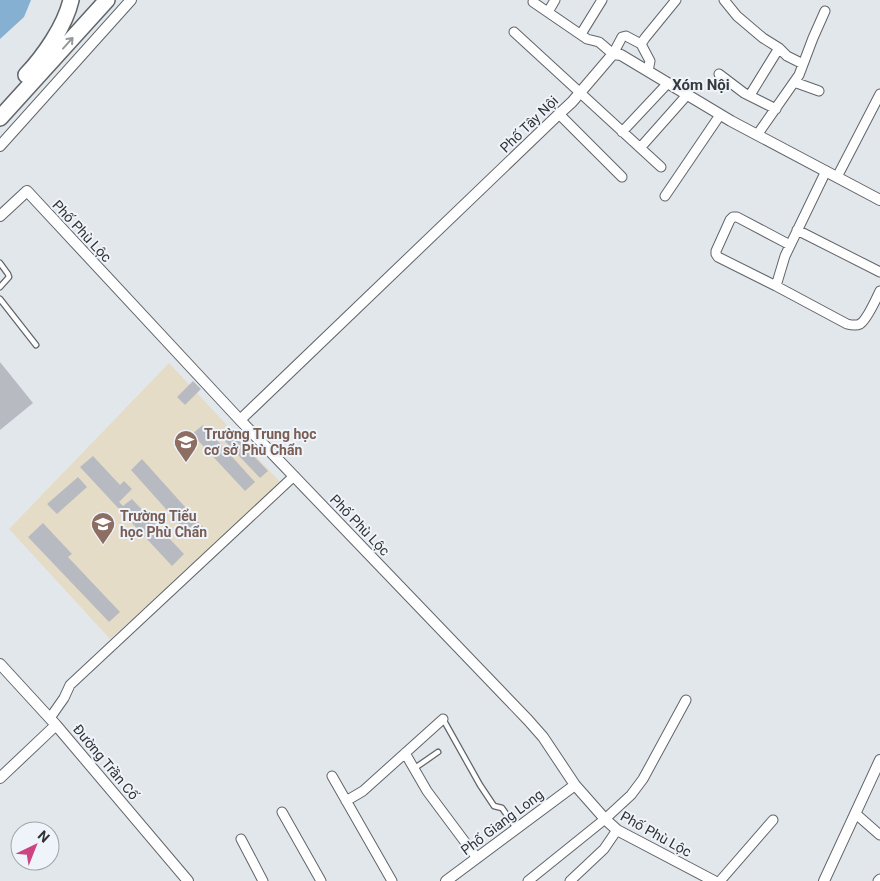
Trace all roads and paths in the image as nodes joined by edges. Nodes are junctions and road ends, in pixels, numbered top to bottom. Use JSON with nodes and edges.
{"nodes":[{"id":1,"x":71,"y":0,"type":"edge"},
{"id":2,"x":107,"y":0,"type":"edge"},
{"id":3,"x":131,"y":0,"type":"edge"},
{"id":4,"x":555,"y":0,"type":"edge"},
{"id":5,"x":602,"y":0,"type":"edge"},
{"id":6,"x":676,"y":0,"type":"edge"},
{"id":7,"x":724,"y":0,"type":"edge"},
{"id":8,"x":533,"y":2,"type":"dead end"},
{"id":9,"x":825,"y":11,"type":"dead end"},
{"id":10,"x":548,"y":12,"type":"junction"},
{"id":11,"x":514,"y":32,"type":"dead end"},
{"id":12,"x":581,"y":34,"type":"junction"},
{"id":13,"x":641,"y":44,"type":"junction"},
{"id":14,"x":779,"y":48,"type":"junction"},
{"id":15,"x":613,"y":54,"type":"junction"},
{"id":16,"x":803,"y":64,"type":"junction"},
{"id":17,"x":648,"y":71,"type":"junction"},
{"id":18,"x":719,"y":74,"type":"dead end"},
{"id":19,"x":794,"y":82,"type":"junction"},
{"id":20,"x":668,"y":83,"type":"junction"},
{"id":21,"x":819,"y":91,"type":"dead end"},
{"id":22,"x":580,"y":93,"type":"junction"},
{"id":23,"x":880,"y":94,"type":"edge"},
{"id":24,"x":686,"y":95,"type":"junction"},
{"id":25,"x":750,"y":95,"type":"junction"},
{"id":26,"x":0,"y":104,"type":"edge"},
{"id":27,"x":776,"y":109,"type":"junction"},
{"id":28,"x":559,"y":114,"type":"junction"},
{"id":29,"x":720,"y":115,"type":"junction"},
{"id":30,"x":0,"y":118,"type":"edge"},
{"id":31,"x":622,"y":132,"type":"junction"},
{"id":32,"x":757,"y":135,"type":"junction"},
{"id":33,"x":0,"y":146,"type":"edge"},
{"id":34,"x":640,"y":148,"type":"junction"},
{"id":35,"x":661,"y":168,"type":"dead end"},
{"id":36,"x":826,"y":171,"type":"junction"},
{"id":37,"x":622,"y":177,"type":"dead end"},
{"id":38,"x":837,"y":177,"type":"junction"},
{"id":39,"x":665,"y":196,"type":"dead end"},
{"id":40,"x":880,"y":200,"type":"edge"},
{"id":41,"x":0,"y":216,"type":"edge"},
{"id":42,"x":797,"y":230,"type":"junction"},
{"id":43,"x":790,"y":245,"type":"junction"},
{"id":44,"x":0,"y":263,"type":"edge"},
{"id":45,"x":880,"y":272,"type":"edge"},
{"id":46,"x":776,"y":286,"type":"junction"},
{"id":47,"x":0,"y":287,"type":"edge"},
{"id":48,"x":880,"y":291,"type":"edge"},
{"id":49,"x":0,"y":299,"type":"edge"},
{"id":50,"x":36,"y":345,"type":"dead end"},
{"id":51,"x":240,"y":420,"type":"junction"},
{"id":52,"x":294,"y":476,"type":"junction"},
{"id":53,"x":0,"y":664,"type":"edge"},
{"id":54,"x":686,"y":700,"type":"dead end"},
{"id":55,"x":444,"y":719,"type":"joint"},
{"id":56,"x":53,"y":722,"type":"junction"},
{"id":57,"x":438,"y":752,"type":"dead end"},
{"id":58,"x":405,"y":753,"type":"junction"},
{"id":59,"x":880,"y":760,"type":"edge"},
{"id":60,"x":414,"y":769,"type":"junction"},
{"id":61,"x":332,"y":776,"type":"dead end"},
{"id":62,"x":0,"y":778,"type":"edge"},
{"id":63,"x":574,"y":785,"type":"junction"},
{"id":64,"x":346,"y":801,"type":"junction"},
{"id":65,"x":282,"y":812,"type":"dead end"},
{"id":66,"x":856,"y":814,"type":"junction"},
{"id":67,"x":605,"y":819,"type":"junction"},
{"id":68,"x":773,"y":820,"type":"dead end"},
{"id":69,"x":517,"y":829,"type":"junction"},
{"id":70,"x":617,"y":830,"type":"junction"},
{"id":71,"x":880,"y":835,"type":"edge"},
{"id":72,"x":241,"y":840,"type":"dead end"},
{"id":73,"x":477,"y":858,"type":"junction"},
{"id":74,"x":188,"y":881,"type":"edge"},
{"id":75,"x":263,"y":881,"type":"edge"},
{"id":76,"x":321,"y":881,"type":"edge"},
{"id":77,"x":392,"y":881,"type":"edge"},
{"id":78,"x":446,"y":881,"type":"edge"},
{"id":79,"x":528,"y":881,"type":"edge"},
{"id":80,"x":570,"y":881,"type":"edge"},
{"id":81,"x":714,"y":881,"type":"edge"},
{"id":82,"x":720,"y":881,"type":"edge"},
{"id":83,"x":824,"y":881,"type":"edge"}],
"edges":[{"from":1,"to":26,"type":"highway"},
{"from":30,"to":2,"type":"highway","one_way":true},
{"from":3,"to":33,"type":"street"},
{"from":4,"to":10,"type":"street"},
{"from":5,"to":12,"type":"street"},
{"from":6,"to":13,"type":"street"},
{"from":7,"to":14,"type":"street"},
{"from":8,"to":10,"type":"street"},
{"from":9,"to":16,"type":"street"},
{"from":10,"to":12,"type":"street"},
{"from":11,"to":22,"type":"street"},
{"from":12,"to":15,"type":"street"},
{"from":13,"to":15,"type":"street"},
{"from":13,"to":17,"type":"street"},
{"from":14,"to":16,"type":"street"},
{"from":14,"to":25,"type":"street"},
{"from":15,"to":17,"type":"street"},
{"from":15,"to":22,"type":"street","name":"Phố Tây Nội"},
{"from":16,"to":19,"type":"street"},
{"from":17,"to":20,"type":"street"},
{"from":18,"to":25,"type":"street"},
{"from":19,"to":21,"type":"street"},
{"from":19,"to":27,"type":"street"},
{"from":20,"to":24,"type":"street"},
{"from":20,"to":31,"type":"street"},
{"from":22,"to":28,"type":"street","name":"Phố Tây Nội"},
{"from":22,"to":31,"type":"street"},
{"from":23,"to":38,"type":"street"},
{"from":24,"to":29,"type":"street"},
{"from":24,"to":34,"type":"street"},
{"from":25,"to":27,"type":"street"},
{"from":27,"to":32,"type":"street"},
{"from":28,"to":37,"type":"street"},
{"from":28,"to":51,"type":"street","name":"Phố Tây Nội"},
{"from":29,"to":32,"type":"street"},
{"from":29,"to":39,"type":"street"},
{"from":31,"to":34,"type":"street"},
{"from":32,"to":36,"type":"street"},
{"from":34,"to":35,"type":"street"},
{"from":36,"to":38,"type":"street"},
{"from":36,"to":42,"type":"street"},
{"from":38,"to":40,"type":"street"},
{"from":41,"to":51,"type":"street","name":"Phố Phù Lộc"},
{"from":42,"to":43,"type":"street"},
{"from":42,"to":45,"type":"street"},
{"from":43,"to":46,"type":"street"},
{"from":43,"to":46,"type":"street"},
{"from":44,"to":47,"type":"lane"},
{"from":46,"to":48,"type":"street"},
{"from":49,"to":50,"type":"lane"},
{"from":51,"to":52,"type":"street","name":"Phố Phù Lộc"},
{"from":52,"to":56,"type":"street"},
{"from":52,"to":63,"type":"street","name":"Phố Phù Lộc"},
{"from":53,"to":56,"type":"street","name":"Đường Trần Cố"},
{"from":54,"to":67,"type":"street"},
{"from":55,"to":58,"type":"street"},
{"from":55,"to":69,"type":"lane"},
{"from":56,"to":62,"type":"street"},
{"from":56,"to":74,"type":"street","name":"Đường Trần Cố"},
{"from":57,"to":60,"type":"lane"},
{"from":58,"to":60,"type":"street"},
{"from":58,"to":64,"type":"street"},
{"from":59,"to":66,"type":"street"},
{"from":60,"to":73,"type":"street"},
{"from":61,"to":64,"type":"street"},
{"from":63,"to":67,"type":"street","name":"Phố Phù Lộc"},
{"from":63,"to":69,"type":"street","name":"Phố Giang Long"},
{"from":64,"to":77,"type":"street"},
{"from":65,"to":76,"type":"street"},
{"from":66,"to":71,"type":"street"},
{"from":66,"to":83,"type":"street"},
{"from":67,"to":70,"type":"street","name":"Phố Phù Lộc"},
{"from":67,"to":79,"type":"street"},
{"from":68,"to":82,"type":"street"},
{"from":69,"to":73,"type":"street","name":"Phố Giang Long"},
{"from":70,"to":80,"type":"street"},
{"from":70,"to":81,"type":"street","name":"Phố Phù Lộc"},
{"from":72,"to":75,"type":"street"},
{"from":73,"to":78,"type":"street","name":"Phố Giang Long"}]}
